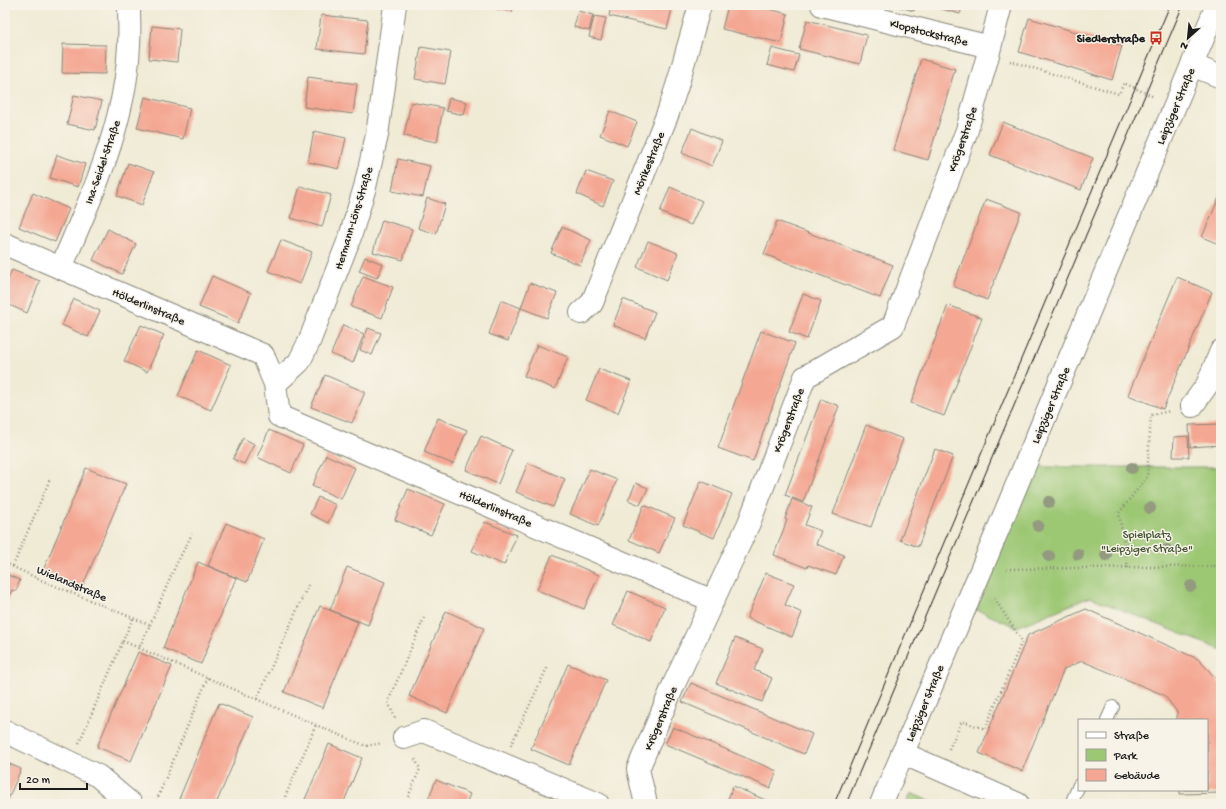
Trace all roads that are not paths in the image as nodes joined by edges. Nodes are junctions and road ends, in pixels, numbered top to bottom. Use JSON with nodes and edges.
{"nodes":[{"id":1,"x":129,"y":5,"type":"edge"},
{"id":2,"x":395,"y":5,"type":"edge"},
{"id":3,"x":700,"y":5,"type":"edge"},
{"id":4,"x":822,"y":5,"type":"edge"},
{"id":5,"x":1001,"y":5,"type":"edge"},
{"id":6,"x":1217,"y":5,"type":"edge"},
{"id":7,"x":990,"y":47,"type":"junction"},
{"id":8,"x":1192,"y":65,"type":"junction"},
{"id":9,"x":1221,"y":78,"type":"edge"},
{"id":10,"x":5,"y":244,"type":"edge"},
{"id":11,"x":61,"y":268,"type":"junction"},
{"id":12,"x":581,"y":313,"type":"dead end"},
{"id":13,"x":1221,"y":351,"type":"edge"},
{"id":14,"x":275,"y":384,"type":"junction"},
{"id":15,"x":1192,"y":406,"type":"road end"},
{"id":16,"x":713,"y":601,"type":"junction"},
{"id":17,"x":1113,"y":707,"type":"dead end"},
{"id":18,"x":1107,"y":719,"type":"edge"},
{"id":19,"x":5,"y":732,"type":"edge"},
{"id":20,"x":404,"y":738,"type":"road end"},
{"id":21,"x":902,"y":753,"type":"junction"},
{"id":22,"x":1078,"y":787,"type":"edge"},
{"id":23,"x":131,"y":804,"type":"edge"},
{"id":24,"x":598,"y":804,"type":"edge"},
{"id":25,"x":646,"y":804,"type":"edge"},
{"id":26,"x":881,"y":804,"type":"edge"},
{"id":27,"x":1018,"y":804,"type":"edge"},
{"id":28,"x":1071,"y":804,"type":"edge"}],
"edges":[{"from":1,"to":11,"type":"street","name":"Ina-Seidel-Straße"},
{"from":2,"to":14,"type":"street","name":"Hermann-Löns-Straße"},
{"from":3,"to":12,"type":"street","name":"Mörikestraße"},
{"from":4,"to":7,"type":"street","name":"Klopstockstraße"},
{"from":5,"to":7,"type":"street","name":"Krögerstraße"},
{"from":6,"to":8,"type":"street","name":"Leipziger Straße"},
{"from":7,"to":16,"type":"street","name":"Krögerstraße"},
{"from":8,"to":9,"type":"street"},
{"from":8,"to":21,"type":"street","name":"Leipziger Straße"},
{"from":10,"to":11,"type":"street","name":"Hölderlinstraße"},
{"from":11,"to":14,"type":"street","name":"Hölderlinstraße"},
{"from":13,"to":15,"type":"street"},
{"from":14,"to":16,"type":"street","name":"Hölderlinstraße"},
{"from":16,"to":25,"type":"street","name":"Krögerstraße"},
{"from":17,"to":18,"type":"lane"},
{"from":19,"to":23,"type":"street"},
{"from":20,"to":24,"type":"street"},
{"from":21,"to":26,"type":"street","name":"Leipziger Straße"},
{"from":21,"to":27,"type":"street"},
{"from":22,"to":28,"type":"lane"}]}
